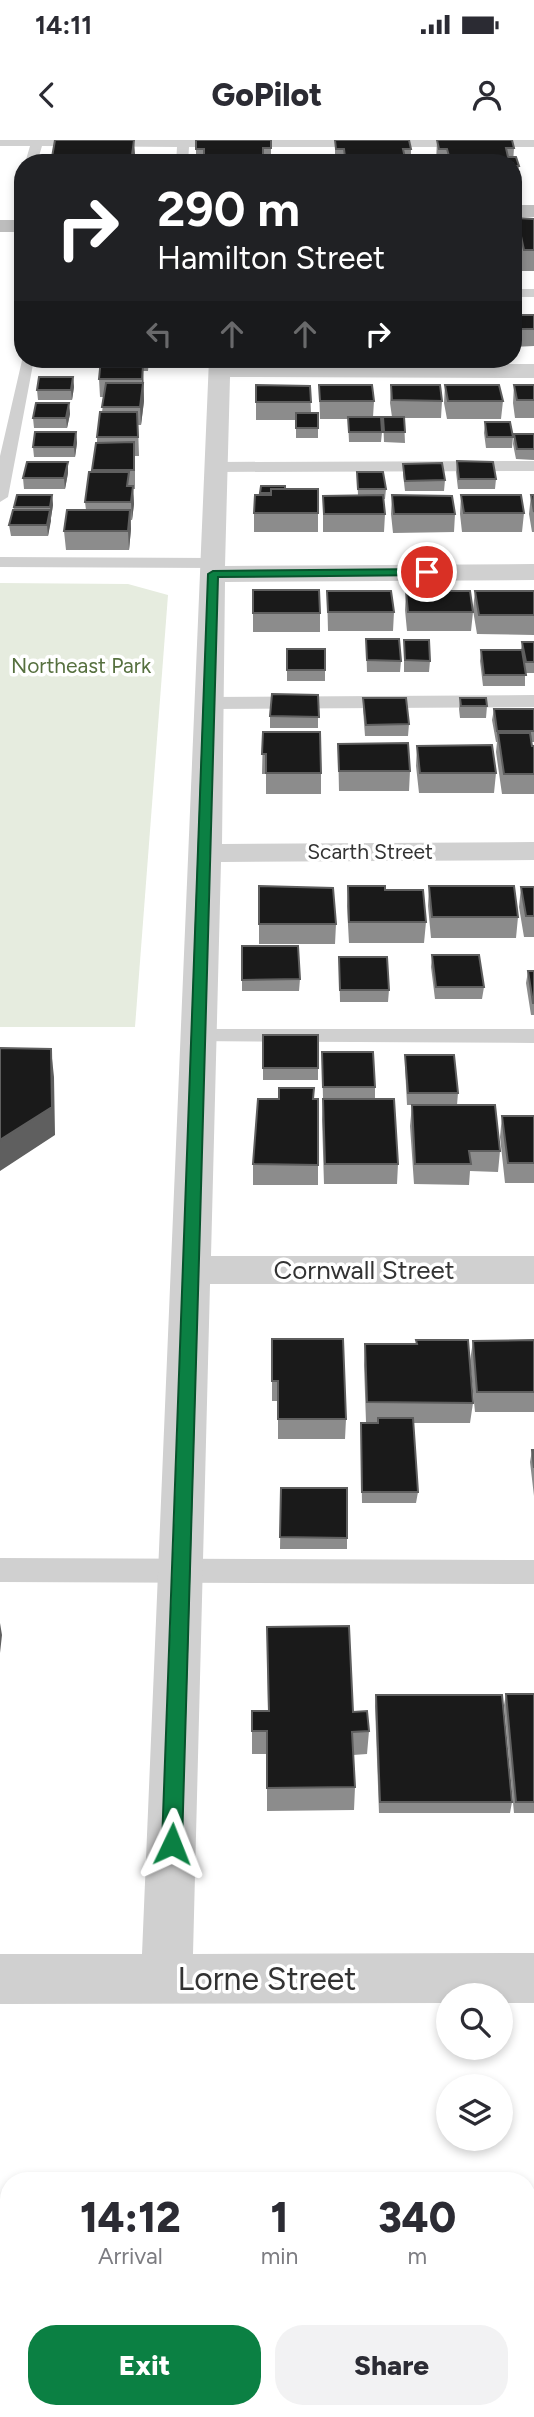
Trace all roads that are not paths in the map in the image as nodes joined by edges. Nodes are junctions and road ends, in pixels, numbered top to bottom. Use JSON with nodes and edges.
{"nodes":[{"id":1,"x":0,"y":142,"type":"edge"},
{"id":2,"x":37,"y":142,"type":"junction"},
{"id":3,"x":183,"y":143,"type":"junction"},
{"id":4,"x":534,"y":143,"type":"edge"},
{"id":5,"x":34,"y":154,"type":"edge"},
{"id":6,"x":182,"y":154,"type":"edge"},
{"id":7,"x":14,"y":213,"type":"edge"},
{"id":8,"x":0,"y":226,"type":"edge"},
{"id":9,"x":25,"y":368,"type":"edge"},
{"id":10,"x":220,"y":368,"type":"edge"},
{"id":11,"x":377,"y":368,"type":"edge"},
{"id":12,"x":534,"y":371,"type":"edge"},
{"id":13,"x":534,"y":466,"type":"edge"},
{"id":14,"x":216,"y":467,"type":"junction"},
{"id":15,"x":0,"y":498,"type":"edge"},
{"id":16,"x":0,"y":562,"type":"edge"},
{"id":17,"x":213,"y":568,"type":"junction"},
{"id":18,"x":534,"y":572,"type":"edge"},
{"id":19,"x":534,"y":701,"type":"edge"},
{"id":20,"x":207,"y":703,"type":"junction"},
{"id":21,"x":534,"y":851,"type":"edge"},
{"id":22,"x":206,"y":853,"type":"junction"},
{"id":23,"x":197,"y":1036,"type":"junction"},
{"id":24,"x":534,"y":1036,"type":"edge"},
{"id":25,"x":193,"y":1270,"type":"junction"},
{"id":26,"x":534,"y":1270,"type":"edge"},
{"id":27,"x":0,"y":1570,"type":"edge"},
{"id":28,"x":183,"y":1571,"type":"junction"},
{"id":29,"x":534,"y":1572,"type":"edge"},
{"id":30,"x":534,"y":1978,"type":"edge"},
{"id":31,"x":0,"y":1979,"type":"edge"},
{"id":32,"x":167,"y":1980,"type":"junction"}],
"edges":[{"from":1,"to":2,"type":"lane"},
{"from":2,"to":3,"type":"lane"},
{"from":2,"to":5,"type":"lane"},
{"from":3,"to":4,"type":"lane"},
{"from":3,"to":6,"type":"lane"},
{"from":7,"to":8,"type":"main road"},
{"from":9,"to":15,"type":"lane"},
{"from":10,"to":14,"type":"street"},
{"from":11,"to":12,"type":"street"},
{"from":13,"to":14,"type":"lane"},
{"from":14,"to":17,"type":"street"},
{"from":16,"to":17,"type":"lane"},
{"from":17,"to":18,"type":"street"},
{"from":17,"to":20,"type":"street"},
{"from":19,"to":20,"type":"lane"},
{"from":20,"to":22,"type":"street"},
{"from":21,"to":22,"type":"street","name":"Scarth Street"},
{"from":22,"to":23,"type":"street"},
{"from":23,"to":24,"type":"lane"},
{"from":23,"to":25,"type":"street"},
{"from":25,"to":26,"type":"street","name":"Cornwall Street"},
{"from":25,"to":28,"type":"street"},
{"from":27,"to":28,"type":"lane"},
{"from":28,"to":29,"type":"lane"},
{"from":28,"to":32,"type":"street"},
{"from":30,"to":32,"type":"street","name":"Lorne Street"},
{"from":31,"to":32,"type":"street","name":"Lorne Street"}]}
